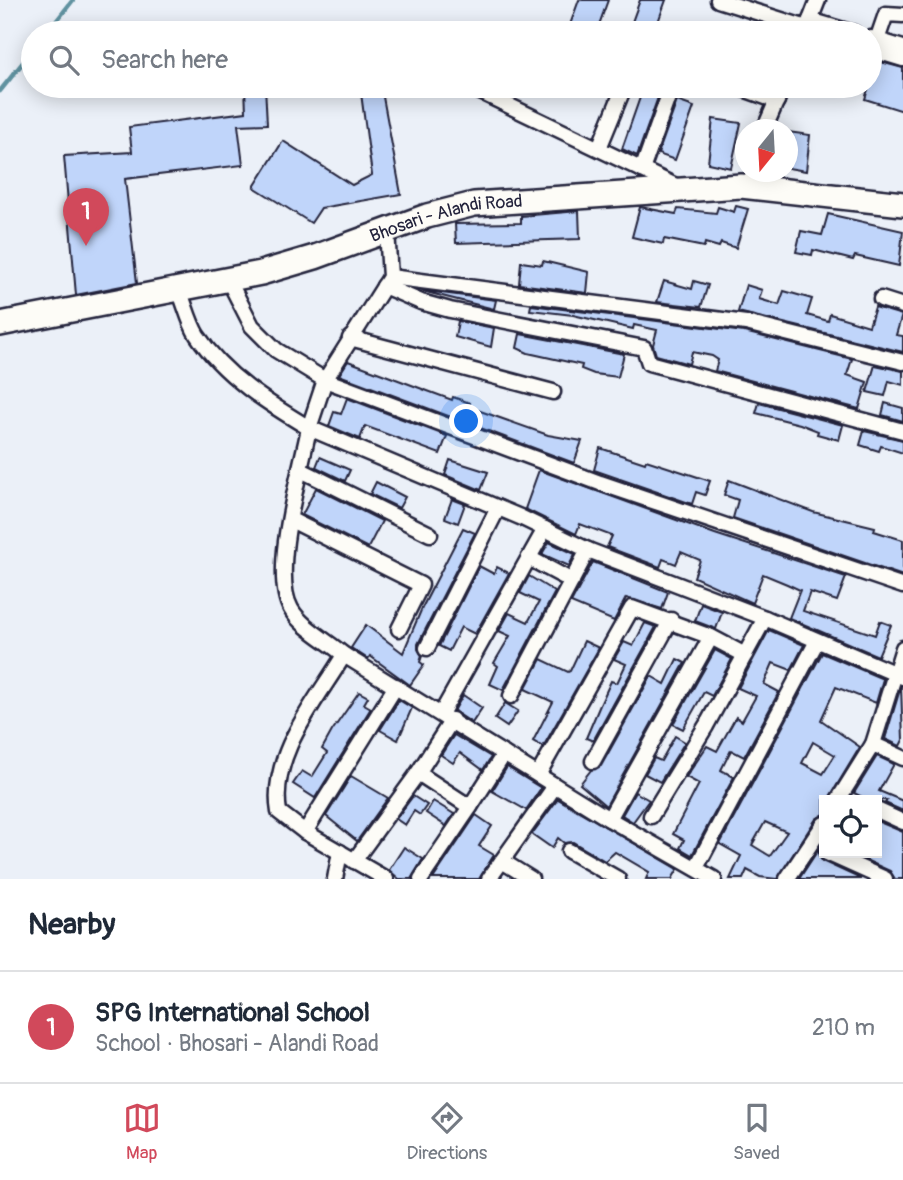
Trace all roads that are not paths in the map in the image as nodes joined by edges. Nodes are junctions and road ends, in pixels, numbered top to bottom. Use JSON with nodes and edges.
{"nodes":[{"id":1,"x":718,"y":0,"type":"edge"},
{"id":2,"x":818,"y":0,"type":"edge"},
{"id":3,"x":903,"y":15,"type":"edge"},
{"id":4,"x":787,"y":21,"type":"edge"},
{"id":5,"x":809,"y":21,"type":"edge"},
{"id":6,"x":882,"y":22,"type":"edge"},
{"id":7,"x":882,"y":44,"type":"edge"},
{"id":8,"x":882,"y":47,"type":"edge"},
{"id":9,"x":903,"y":48,"type":"edge"},
{"id":10,"x":903,"y":59,"type":"edge"},
{"id":11,"x":493,"y":98,"type":"edge"},
{"id":12,"x":620,"y":98,"type":"edge"},
{"id":13,"x":669,"y":98,"type":"edge"},
{"id":14,"x":771,"y":98,"type":"edge"},
{"id":15,"x":777,"y":100,"type":"joint"},
{"id":16,"x":769,"y":119,"type":"edge"},
{"id":17,"x":599,"y":148,"type":"junction"},
{"id":18,"x":642,"y":170,"type":"junction"},
{"id":19,"x":735,"y":180,"type":"edge"},
{"id":20,"x":763,"y":182,"type":"edge"},
{"id":21,"x":679,"y":188,"type":"junction"},
{"id":22,"x":903,"y":204,"type":"edge"},
{"id":23,"x":387,"y":230,"type":"junction"},
{"id":24,"x":229,"y":281,"type":"junction"},
{"id":25,"x":387,"y":281,"type":"junction"},
{"id":26,"x":179,"y":290,"type":"junction"},
{"id":27,"x":881,"y":299,"type":"dead end"},
{"id":28,"x":903,"y":306,"type":"edge"},
{"id":29,"x":0,"y":324,"type":"edge"},
{"id":30,"x":350,"y":338,"type":"junction"},
{"id":31,"x":903,"y":362,"type":"edge"},
{"id":32,"x":325,"y":380,"type":"junction"},
{"id":33,"x":553,"y":392,"type":"dead end"},
{"id":34,"x":309,"y":428,"type":"junction"},
{"id":35,"x":903,"y":431,"type":"edge"},
{"id":36,"x":301,"y":470,"type":"junction"},
{"id":37,"x":498,"y":508,"type":"junction"},
{"id":38,"x":291,"y":520,"type":"junction"},
{"id":39,"x":545,"y":529,"type":"junction"},
{"id":40,"x":430,"y":534,"type":"dead end"},
{"id":41,"x":588,"y":550,"type":"junction"},
{"id":42,"x":529,"y":558,"type":"junction"},
{"id":43,"x":572,"y":581,"type":"junction"},
{"id":44,"x":903,"y":586,"type":"edge"},
{"id":45,"x":765,"y":618,"type":"junction"},
{"id":46,"x":671,"y":620,"type":"junction"},
{"id":47,"x":400,"y":629,"type":"dead end"},
{"id":48,"x":711,"y":638,"type":"junction"},
{"id":49,"x":817,"y":641,"type":"junction"},
{"id":50,"x":427,"y":648,"type":"dead end"},
{"id":51,"x":903,"y":648,"type":"edge"},
{"id":52,"x":344,"y":654,"type":"junction"},
{"id":53,"x":745,"y":655,"type":"junction"},
{"id":54,"x":899,"y":675,"type":"edge"},
{"id":55,"x":397,"y":686,"type":"junction"},
{"id":56,"x":512,"y":696,"type":"dead end"},
{"id":57,"x":446,"y":717,"type":"junction"},
{"id":58,"x":873,"y":744,"type":"junction"},
{"id":59,"x":505,"y":754,"type":"junction"},
{"id":60,"x":903,"y":758,"type":"edge"},
{"id":61,"x":593,"y":761,"type":"dead end"},
{"id":62,"x":418,"y":773,"type":"junction"},
{"id":63,"x":538,"y":775,"type":"junction"},
{"id":64,"x":555,"y":786,"type":"junction"},
{"id":65,"x":847,"y":795,"type":"edge"},
{"id":66,"x":470,"y":807,"type":"junction"},
{"id":67,"x":882,"y":812,"type":"edge"},
{"id":68,"x":651,"y":816,"type":"dead end"},
{"id":69,"x":609,"y":820,"type":"junction"},
{"id":70,"x":903,"y":822,"type":"edge"},
{"id":71,"x":305,"y":832,"type":"junction"},
{"id":72,"x":569,"y":851,"type":"dead end"},
{"id":73,"x":340,"y":852,"type":"junction"},
{"id":74,"x":819,"y":852,"type":"edge"},
{"id":75,"x":839,"y":858,"type":"edge"},
{"id":76,"x":354,"y":861,"type":"junction"},
{"id":77,"x":502,"y":861,"type":"junction"},
{"id":78,"x":696,"y":868,"type":"junction"},
{"id":79,"x":335,"y":879,"type":"edge"},
{"id":80,"x":386,"y":879,"type":"edge"},
{"id":81,"x":421,"y":879,"type":"edge"},
{"id":82,"x":489,"y":879,"type":"edge"},
{"id":83,"x":531,"y":879,"type":"edge"},
{"id":84,"x":618,"y":879,"type":"edge"},
{"id":85,"x":714,"y":879,"type":"edge"},
{"id":86,"x":786,"y":879,"type":"edge"},
{"id":87,"x":885,"y":879,"type":"edge"}],
"edges":[{"from":1,"to":4,"type":"street"},
{"from":2,"to":5,"type":"street"},
{"from":3,"to":6,"type":"street"},
{"from":7,"to":9,"type":"street"},
{"from":8,"to":10,"type":"street"},
{"from":11,"to":17,"type":"street"},
{"from":12,"to":17,"type":"street"},
{"from":13,"to":18,"type":"street"},
{"from":14,"to":15,"type":"street"},
{"from":15,"to":16,"type":"street"},
{"from":17,"to":18,"type":"street"},
{"from":18,"to":21,"type":"street"},
{"from":19,"to":21,"type":"main road","name":"Bhosari - Alandi Road"},
{"from":20,"to":22,"type":"main road","name":"Bhosari - Alandi Road"},
{"from":21,"to":23,"type":"main road","name":"Bhosari - Alandi Road"},
{"from":23,"to":24,"type":"main road","name":"Bhosari - Alandi Road"},
{"from":23,"to":25,"type":"street"},
{"from":24,"to":26,"type":"main road","name":"Bhosari - Alandi Road"},
{"from":24,"to":32,"type":"street"},
{"from":25,"to":30,"type":"street"},
{"from":25,"to":31,"type":"street"},
{"from":25,"to":35,"type":"street"},
{"from":26,"to":29,"type":"main road","name":"Bhosari - Alandi Road"},
{"from":26,"to":34,"type":"street"},
{"from":27,"to":28,"type":"street"},
{"from":30,"to":32,"type":"street"},
{"from":30,"to":33,"type":"street"},
{"from":32,"to":34,"type":"street"},
{"from":32,"to":44,"type":"street"},
{"from":34,"to":36,"type":"street"},
{"from":34,"to":37,"type":"street"},
{"from":36,"to":38,"type":"street"},
{"from":36,"to":40,"type":"street"},
{"from":37,"to":39,"type":"street"},
{"from":37,"to":50,"type":"street"},
{"from":38,"to":47,"type":"street"},
{"from":38,"to":52,"type":"street"},
{"from":39,"to":41,"type":"street"},
{"from":39,"to":42,"type":"street"},
{"from":41,"to":43,"type":"street"},
{"from":41,"to":45,"type":"street"},
{"from":42,"to":43,"type":"street"},
{"from":42,"to":57,"type":"street"},
{"from":43,"to":56,"type":"street"},
{"from":45,"to":49,"type":"street"},
{"from":45,"to":53,"type":"street"},
{"from":46,"to":48,"type":"street"},
{"from":46,"to":61,"type":"street"},
{"from":46,"to":63,"type":"street"},
{"from":48,"to":53,"type":"street"},
{"from":48,"to":69,"type":"street"},
{"from":49,"to":54,"type":"street"},
{"from":49,"to":78,"type":"street"},
{"from":51,"to":54,"type":"street"},
{"from":52,"to":55,"type":"street"},
{"from":52,"to":71,"type":"street"},
{"from":53,"to":68,"type":"street"},
{"from":54,"to":58,"type":"street"},
{"from":55,"to":57,"type":"street"},
{"from":55,"to":71,"type":"street"},
{"from":57,"to":59,"type":"street"},
{"from":57,"to":62,"type":"street"},
{"from":58,"to":60,"type":"street"},
{"from":58,"to":65,"type":"street"},
{"from":59,"to":63,"type":"street"},
{"from":59,"to":66,"type":"street"},
{"from":62,"to":66,"type":"street"},
{"from":62,"to":76,"type":"street"},
{"from":63,"to":64,"type":"street"},
{"from":64,"to":69,"type":"street"},
{"from":64,"to":77,"type":"street"},
{"from":66,"to":81,"type":"street"},
{"from":67,"to":70,"type":"street"},
{"from":69,"to":78,"type":"street"},
{"from":71,"to":73,"type":"street"},
{"from":72,"to":84,"type":"street"},
{"from":73,"to":76,"type":"street"},
{"from":73,"to":79,"type":"street"},
{"from":74,"to":86,"type":"street"},
{"from":75,"to":87,"type":"street"},
{"from":76,"to":80,"type":"street"},
{"from":77,"to":82,"type":"street"},
{"from":77,"to":83,"type":"street"},
{"from":78,"to":85,"type":"street"}]}
